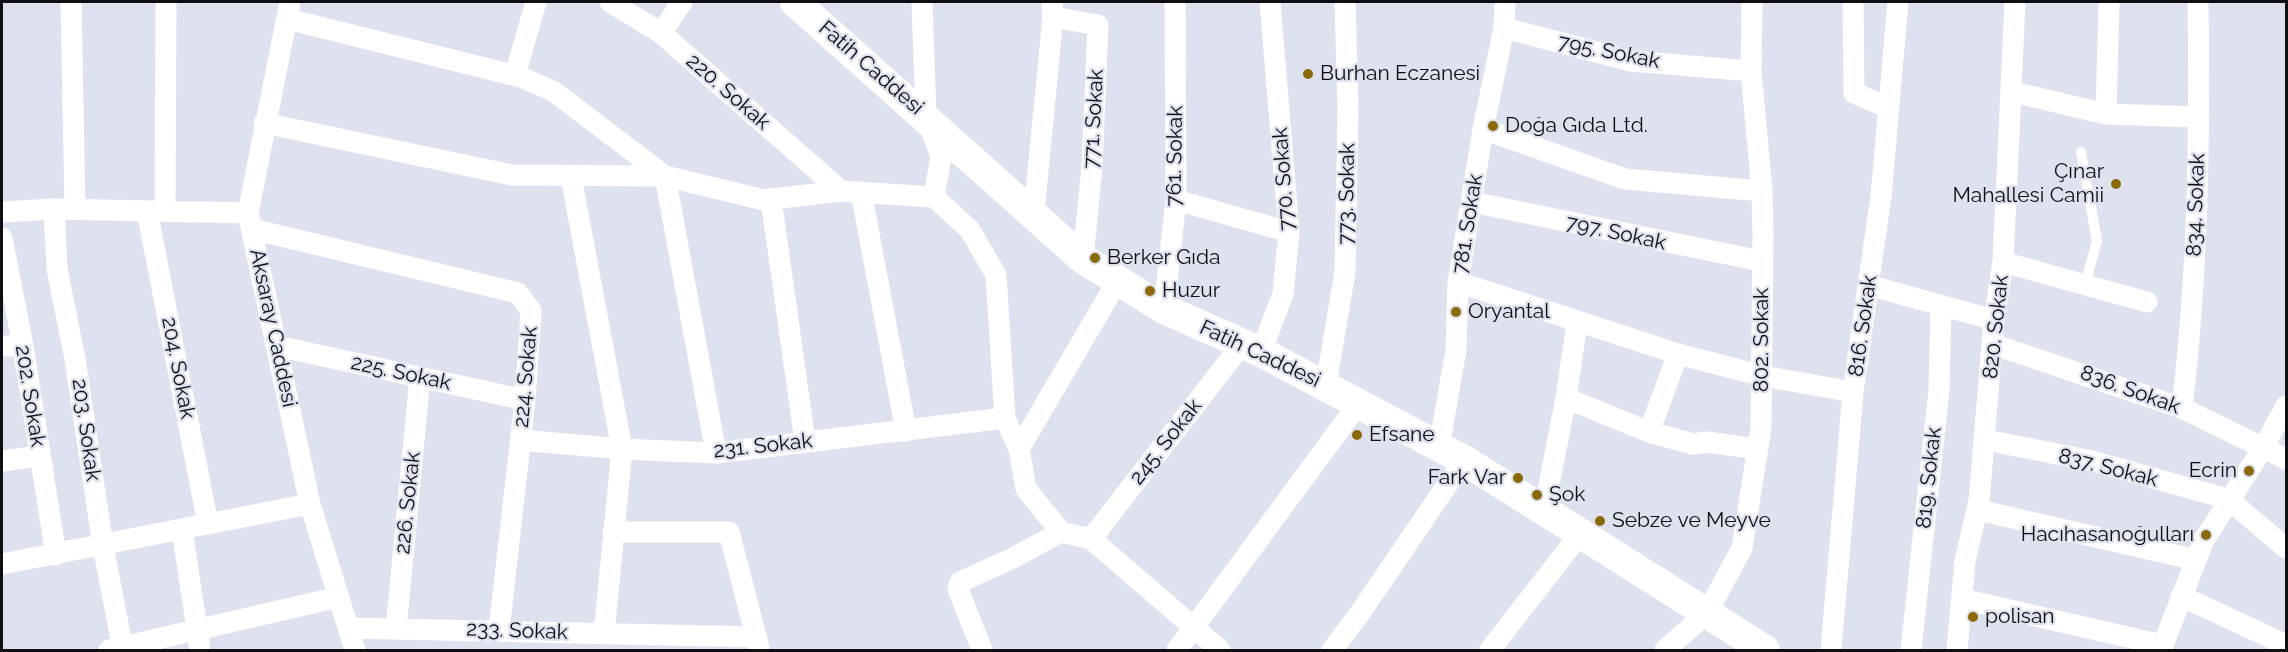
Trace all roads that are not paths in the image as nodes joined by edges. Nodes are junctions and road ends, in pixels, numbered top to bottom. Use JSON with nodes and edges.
{"nodes":[{"id":1,"x":71,"y":2,"type":"edge"},
{"id":2,"x":166,"y":2,"type":"edge"},
{"id":3,"x":536,"y":2,"type":"edge"},
{"id":4,"x":610,"y":2,"type":"edge"},
{"id":5,"x":682,"y":2,"type":"edge"},
{"id":6,"x":795,"y":2,"type":"edge"},
{"id":7,"x":922,"y":2,"type":"edge"},
{"id":8,"x":1175,"y":2,"type":"edge"},
{"id":9,"x":1270,"y":2,"type":"edge"},
{"id":10,"x":1345,"y":2,"type":"edge"},
{"id":11,"x":1505,"y":2,"type":"edge"},
{"id":12,"x":1752,"y":2,"type":"edge"},
{"id":13,"x":1853,"y":2,"type":"edge"},
{"id":14,"x":1898,"y":2,"type":"edge"},
{"id":15,"x":2014,"y":2,"type":"edge"},
{"id":16,"x":2109,"y":2,"type":"edge"},
{"id":17,"x":2198,"y":2,"type":"edge"},
{"id":18,"x":1053,"y":9,"type":"edge"},
{"id":19,"x":289,"y":10,"type":"edge"},
{"id":20,"x":1504,"y":28,"type":"junction"},
{"id":21,"x":661,"y":33,"type":"junction"},
{"id":22,"x":1751,"y":71,"type":"junction"},
{"id":23,"x":515,"y":75,"type":"junction"},
{"id":24,"x":2013,"y":92,"type":"junction"},
{"id":25,"x":1889,"y":108,"type":"junction"},
{"id":26,"x":2106,"y":114,"type":"junction"},
{"id":27,"x":926,"y":116,"type":"junction"},
{"id":28,"x":2199,"y":117,"type":"junction"},
{"id":29,"x":264,"y":123,"type":"junction"},
{"id":30,"x":1483,"y":129,"type":"junction"},
{"id":31,"x":2081,"y":152,"type":"dead end"},
{"id":32,"x":665,"y":176,"type":"junction"},
{"id":33,"x":571,"y":177,"type":"junction"},
{"id":34,"x":851,"y":191,"type":"junction"},
{"id":35,"x":1762,"y":191,"type":"junction"},
{"id":36,"x":934,"y":197,"type":"junction"},
{"id":37,"x":771,"y":199,"type":"junction"},
{"id":38,"x":1176,"y":200,"type":"junction"},
{"id":39,"x":1472,"y":202,"type":"junction"},
{"id":40,"x":64,"y":209,"type":"junction"},
{"id":41,"x":156,"y":211,"type":"junction"},
{"id":42,"x":2,"y":212,"type":"edge"},
{"id":43,"x":1034,"y":212,"type":"junction"},
{"id":44,"x":250,"y":221,"type":"junction"},
{"id":45,"x":1289,"y":232,"type":"junction"},
{"id":46,"x":2,"y":238,"type":"edge"},
{"id":47,"x":1083,"y":259,"type":"junction"},
{"id":48,"x":1761,"y":261,"type":"junction"},
{"id":49,"x":2003,"y":262,"type":"junction"},
{"id":50,"x":1118,"y":280,"type":"junction"},
{"id":51,"x":1458,"y":282,"type":"junction"},
{"id":52,"x":1868,"y":285,"type":"junction"},
{"id":53,"x":2085,"y":285,"type":"junction"},
{"id":54,"x":2146,"y":302,"type":"dead end"},
{"id":55,"x":1941,"y":306,"type":"junction"},
{"id":56,"x":1164,"y":309,"type":"junction"},
{"id":57,"x":1994,"y":320,"type":"junction"},
{"id":58,"x":1577,"y":323,"type":"junction"},
{"id":59,"x":1992,"y":344,"type":"junction"},
{"id":60,"x":2,"y":346,"type":"edge"},
{"id":61,"x":23,"y":346,"type":"junction"},
{"id":62,"x":277,"y":346,"type":"junction"},
{"id":63,"x":1251,"y":348,"type":"junction"},
{"id":64,"x":1678,"y":354,"type":"junction"},
{"id":65,"x":1762,"y":376,"type":"junction"},
{"id":66,"x":420,"y":377,"type":"junction"},
{"id":67,"x":1326,"y":385,"type":"junction"},
{"id":68,"x":1853,"y":392,"type":"junction"},
{"id":69,"x":1566,"y":398,"type":"junction"},
{"id":70,"x":525,"y":400,"type":"junction"},
{"id":71,"x":1359,"y":403,"type":"junction"},
{"id":72,"x":2286,"y":406,"type":"edge"},
{"id":73,"x":2182,"y":408,"type":"junction"},
{"id":74,"x":1005,"y":418,"type":"junction"},
{"id":75,"x":906,"y":431,"type":"junction"},
{"id":76,"x":1649,"y":432,"type":"junction"},
{"id":77,"x":521,"y":440,"type":"junction"},
{"id":78,"x":1986,"y":440,"type":"junction"},
{"id":79,"x":805,"y":441,"type":"junction"},
{"id":80,"x":2263,"y":448,"type":"junction"},
{"id":81,"x":622,"y":449,"type":"junction"},
{"id":82,"x":1019,"y":449,"type":"junction"},
{"id":83,"x":1758,"y":449,"type":"junction"},
{"id":84,"x":716,"y":453,"type":"junction"},
{"id":85,"x":1452,"y":454,"type":"junction"},
{"id":86,"x":39,"y":456,"type":"junction"},
{"id":87,"x":2286,"y":459,"type":"edge"},
{"id":88,"x":2,"y":461,"type":"edge"},
{"id":89,"x":2228,"y":500,"type":"junction"},
{"id":90,"x":310,"y":504,"type":"junction"},
{"id":91,"x":1978,"y":510,"type":"junction"},
{"id":92,"x":1544,"y":511,"type":"junction"},
{"id":93,"x":208,"y":524,"type":"junction"},
{"id":94,"x":182,"y":529,"type":"junction"},
{"id":95,"x":613,"y":532,"type":"junction"},
{"id":96,"x":1061,"y":532,"type":"junction"},
{"id":97,"x":1580,"y":534,"type":"junction"},
{"id":98,"x":1091,"y":539,"type":"junction"},
{"id":99,"x":103,"y":546,"type":"junction"},
{"id":100,"x":2286,"y":548,"type":"edge"},
{"id":101,"x":56,"y":555,"type":"junction"},
{"id":102,"x":2196,"y":560,"type":"junction"},
{"id":103,"x":2,"y":564,"type":"edge"},
{"id":104,"x":2181,"y":596,"type":"junction"},
{"id":105,"x":339,"y":597,"type":"junction"},
{"id":106,"x":1962,"y":599,"type":"junction"},
{"id":107,"x":1707,"y":613,"type":"junction"},
{"id":108,"x":348,"y":628,"type":"junction"},
{"id":109,"x":1193,"y":628,"type":"junction"},
{"id":110,"x":197,"y":629,"type":"junction"},
{"id":111,"x":396,"y":629,"type":"junction"},
{"id":112,"x":499,"y":630,"type":"junction"},
{"id":113,"x":604,"y":634,"type":"junction"},
{"id":114,"x":758,"y":644,"type":"edge"},
{"id":115,"x":2286,"y":645,"type":"edge"},
{"id":116,"x":2162,"y":648,"type":"edge"},
{"id":117,"x":118,"y":649,"type":"edge"},
{"id":118,"x":201,"y":651,"type":"edge"},
{"id":119,"x":355,"y":651,"type":"edge"},
{"id":120,"x":982,"y":651,"type":"edge"},
{"id":121,"x":1178,"y":651,"type":"edge"},
{"id":122,"x":1221,"y":651,"type":"edge"},
{"id":123,"x":1332,"y":651,"type":"edge"},
{"id":124,"x":1490,"y":651,"type":"edge"},
{"id":125,"x":1665,"y":651,"type":"edge"},
{"id":126,"x":1765,"y":651,"type":"edge"},
{"id":127,"x":1831,"y":651,"type":"edge"},
{"id":128,"x":1911,"y":651,"type":"edge"},
{"id":129,"x":1957,"y":651,"type":"edge"}],
"edges":[{"from":1,"to":40,"type":"street","name":"203. Sokak"},
{"from":2,"to":41,"type":"street","name":"204. Sokak"},
{"from":3,"to":23,"type":"street"},
{"from":4,"to":21,"type":"street","name":"220. Sokak"},
{"from":5,"to":21,"type":"street"},
{"from":6,"to":27,"type":"main road","name":"Fatih Caddesi"},
{"from":7,"to":27,"type":"street"},
{"from":8,"to":38,"type":"street","name":"761. Sokak"},
{"from":9,"to":45,"type":"street","name":"770. Sokak"},
{"from":10,"to":67,"type":"street","name":"773. Sokak"},
{"from":11,"to":20,"type":"street","name":"781. Sokak"},
{"from":12,"to":22,"type":"street","name":"802. Sokak"},
{"from":13,"to":25,"type":"street"},
{"from":14,"to":25,"type":"street","name":"816. Sokak"},
{"from":15,"to":24,"type":"street","name":"820. Sokak"},
{"from":16,"to":26,"type":"street"},
{"from":17,"to":28,"type":"street","name":"834. Sokak"},
{"from":18,"to":43,"type":"street"},
{"from":18,"to":47,"type":"street","name":"771. Sokak"},
{"from":19,"to":23,"type":"street"},
{"from":19,"to":29,"type":"street","name":"Aksaray Caddesi"},
{"from":20,"to":22,"type":"street","name":"795. Sokak"},
{"from":20,"to":30,"type":"street","name":"781. Sokak"},
{"from":21,"to":34,"type":"street","name":"220. Sokak"},
{"from":22,"to":35,"type":"street","name":"802. Sokak"},
{"from":23,"to":32,"type":"street"},
{"from":24,"to":26,"type":"street"},
{"from":24,"to":49,"type":"street","name":"820. Sokak"},
{"from":25,"to":52,"type":"street","name":"816. Sokak"},
{"from":26,"to":28,"type":"street"},
{"from":27,"to":36,"type":"street"},
{"from":27,"to":43,"type":"main road","name":"Fatih Caddesi"},
{"from":28,"to":73,"type":"street","name":"834. Sokak"},
{"from":29,"to":33,"type":"street"},
{"from":29,"to":44,"type":"street","name":"Aksaray Caddesi"},
{"from":30,"to":35,"type":"street"},
{"from":30,"to":39,"type":"street","name":"781. Sokak"},
{"from":31,"to":53,"type":"lane"},
{"from":32,"to":33,"type":"street"},
{"from":32,"to":37,"type":"street"},
{"from":32,"to":84,"type":"street"},
{"from":33,"to":81,"type":"street"},
{"from":34,"to":36,"type":"street"},
{"from":34,"to":37,"type":"street"},
{"from":34,"to":75,"type":"street"},
{"from":35,"to":48,"type":"street","name":"802. Sokak"},
{"from":36,"to":74,"type":"street"},
{"from":37,"to":79,"type":"street"},
{"from":38,"to":45,"type":"street"},
{"from":38,"to":56,"type":"street","name":"761. Sokak"},
{"from":39,"to":48,"type":"street","name":"797. Sokak"},
{"from":39,"to":51,"type":"street","name":"781. Sokak"},
{"from":40,"to":41,"type":"street","name":"224. Sokak"},
{"from":40,"to":42,"type":"street","name":"224. Sokak"},
{"from":40,"to":99,"type":"street","name":"203. Sokak"},
{"from":41,"to":44,"type":"street","name":"224. Sokak"},
{"from":41,"to":93,"type":"street","name":"204. Sokak"},
{"from":43,"to":47,"type":"main road","name":"Fatih Caddesi"},
{"from":44,"to":62,"type":"street","name":"Aksaray Caddesi"},
{"from":44,"to":70,"type":"street","name":"224. Sokak"},
{"from":45,"to":63,"type":"street","name":"770. Sokak"},
{"from":46,"to":61,"type":"street","name":"202. Sokak"},
{"from":47,"to":50,"type":"main road","name":"Fatih Caddesi"},
{"from":48,"to":65,"type":"street","name":"802. Sokak"},
{"from":49,"to":53,"type":"street"},
{"from":49,"to":57,"type":"street","name":"820. Sokak"},
{"from":50,"to":56,"type":"main road","name":"Fatih Caddesi"},
{"from":50,"to":82,"type":"street"},
{"from":51,"to":58,"type":"street"},
{"from":51,"to":85,"type":"street","name":"781. Sokak"},
{"from":52,"to":55,"type":"street"},
{"from":52,"to":68,"type":"street","name":"816. Sokak"},
{"from":53,"to":54,"type":"street"},
{"from":55,"to":57,"type":"street"},
{"from":55,"to":128,"type":"street","name":"819. Sokak"},
{"from":56,"to":63,"type":"main road","name":"Fatih Caddesi"},
{"from":57,"to":59,"type":"street","name":"820. Sokak"},
{"from":58,"to":64,"type":"street"},
{"from":58,"to":69,"type":"street"},
{"from":59,"to":73,"type":"street","name":"836. Sokak"},
{"from":59,"to":78,"type":"street","name":"820. Sokak"},
{"from":60,"to":61,"type":"street"},
{"from":61,"to":86,"type":"street","name":"202. Sokak"},
{"from":62,"to":66,"type":"street","name":"225. Sokak"},
{"from":62,"to":90,"type":"street","name":"Aksaray Caddesi"},
{"from":63,"to":67,"type":"main road","name":"Fatih Caddesi"},
{"from":63,"to":98,"type":"street","name":"245. Sokak"},
{"from":64,"to":65,"type":"street"},
{"from":64,"to":76,"type":"street"},
{"from":65,"to":68,"type":"street"},
{"from":65,"to":83,"type":"street","name":"802. Sokak"},
{"from":66,"to":70,"type":"street","name":"225. Sokak"},
{"from":66,"to":111,"type":"street","name":"226. Sokak"},
{"from":67,"to":71,"type":"main road","name":"Fatih Caddesi"},
{"from":68,"to":127,"type":"street","name":"816. Sokak"},
{"from":69,"to":76,"type":"street"},
{"from":69,"to":92,"type":"street"},
{"from":70,"to":77,"type":"street","name":"224. Sokak"},
{"from":71,"to":85,"type":"main road","name":"Fatih Caddesi"},
{"from":71,"to":109,"type":"street"},
{"from":72,"to":80,"type":"street"},
{"from":73,"to":80,"type":"street","name":"836. Sokak"},
{"from":74,"to":75,"type":"street","name":"231. Sokak"},
{"from":74,"to":82,"type":"street"},
{"from":75,"to":79,"type":"street","name":"231. Sokak"},
{"from":76,"to":83,"type":"street"},
{"from":77,"to":81,"type":"street","name":"231. Sokak"},
{"from":77,"to":112,"type":"street","name":"224. Sokak"},
{"from":78,"to":89,"type":"street","name":"837. Sokak"},
{"from":78,"to":91,"type":"street","name":"820. Sokak"},
{"from":79,"to":84,"type":"street","name":"231. Sokak"},
{"from":80,"to":87,"type":"street","name":"836. Sokak"},
{"from":80,"to":89,"type":"street"},
{"from":81,"to":84,"type":"street","name":"231. Sokak"},
{"from":81,"to":95,"type":"street"},
{"from":82,"to":96,"type":"street"},
{"from":83,"to":107,"type":"street","name":"802. Sokak"},
{"from":85,"to":92,"type":"main road","name":"Fatih Caddesi"},
{"from":85,"to":123,"type":"street"},
{"from":86,"to":88,"type":"street"},
{"from":86,"to":101,"type":"street","name":"202. Sokak"},
{"from":89,"to":100,"type":"street"},
{"from":89,"to":102,"type":"street"},
{"from":90,"to":93,"type":"street"},
{"from":90,"to":105,"type":"street","name":"Aksaray Caddesi"},
{"from":91,"to":102,"type":"street"},
{"from":91,"to":106,"type":"street","name":"820. Sokak"},
{"from":92,"to":97,"type":"main road","name":"Fatih Caddesi"},
{"from":93,"to":94,"type":"street"},
{"from":94,"to":99,"type":"street"},
{"from":94,"to":110,"type":"street"},
{"from":95,"to":113,"type":"street"},
{"from":95,"to":114,"type":"street"},
{"from":96,"to":98,"type":"street"},
{"from":96,"to":120,"type":"street"},
{"from":97,"to":107,"type":"main road","name":"Fatih Caddesi"},
{"from":97,"to":124,"type":"street"},
{"from":98,"to":109,"type":"street"},
{"from":99,"to":101,"type":"street"},
{"from":99,"to":117,"type":"street","name":"203. Sokak"},
{"from":101,"to":103,"type":"street"},
{"from":102,"to":104,"type":"street"},
{"from":104,"to":115,"type":"street"},
{"from":104,"to":116,"type":"street"},
{"from":105,"to":108,"type":"street","name":"Aksaray Caddesi"},
{"from":105,"to":110,"type":"street"},
{"from":106,"to":116,"type":"street"},
{"from":106,"to":129,"type":"street","name":"820. Sokak"},
{"from":107,"to":125,"type":"street","name":"802. Sokak"},
{"from":107,"to":126,"type":"main road","name":"Fatih Caddesi"},
{"from":108,"to":111,"type":"street","name":"233. Sokak"},
{"from":108,"to":119,"type":"street","name":"Aksaray Caddesi"},
{"from":109,"to":121,"type":"street"},
{"from":109,"to":122,"type":"street"},
{"from":110,"to":117,"type":"street"},
{"from":110,"to":118,"type":"street"},
{"from":111,"to":112,"type":"street","name":"233. Sokak"},
{"from":112,"to":113,"type":"street","name":"233. Sokak"},
{"from":113,"to":114,"type":"street","name":"233. Sokak"}]}
